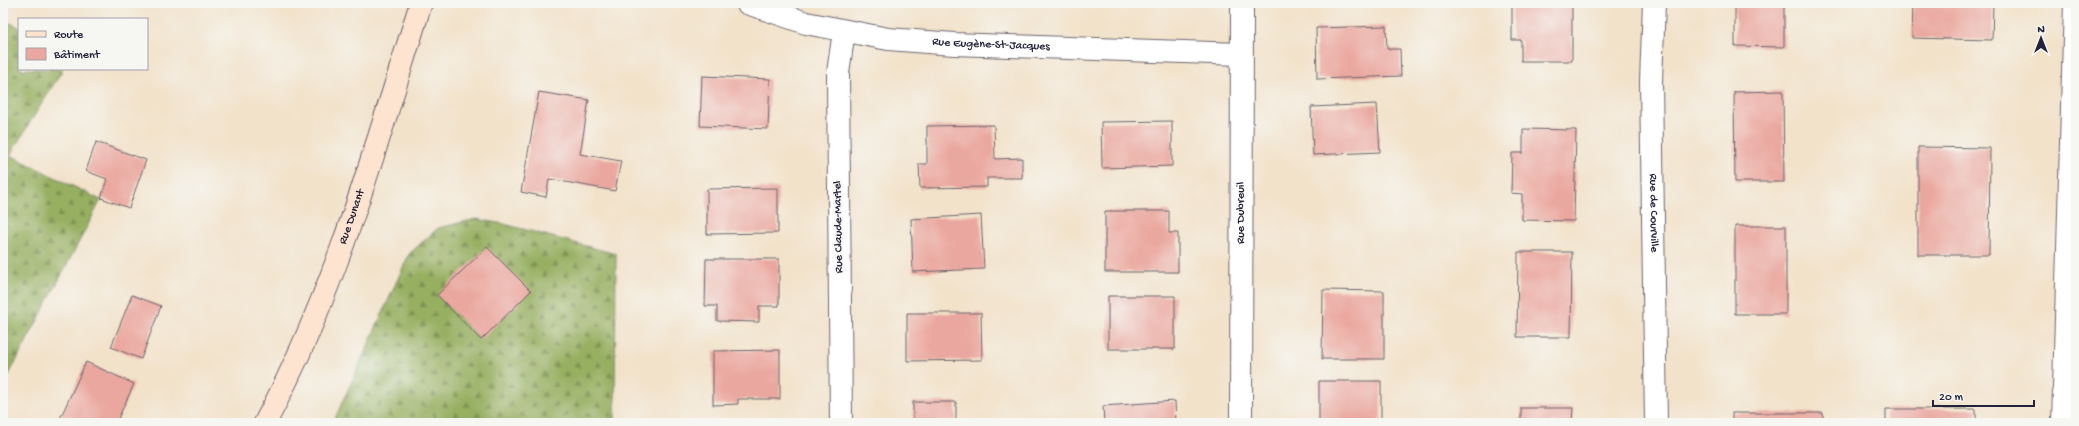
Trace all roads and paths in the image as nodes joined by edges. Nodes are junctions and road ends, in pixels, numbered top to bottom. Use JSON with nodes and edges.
{"nodes":[{"id":1,"x":421,"y":3,"type":"edge"},
{"id":2,"x":747,"y":3,"type":"edge"},
{"id":3,"x":1242,"y":3,"type":"edge"},
{"id":4,"x":1654,"y":3,"type":"edge"},
{"id":5,"x":2075,"y":3,"type":"edge"},
{"id":6,"x":844,"y":31,"type":"junction"},
{"id":7,"x":1240,"y":54,"type":"junction"},
{"id":8,"x":2073,"y":135,"type":"edge"},
{"id":9,"x":265,"y":423,"type":"edge"},
{"id":10,"x":841,"y":423,"type":"edge"},
{"id":11,"x":1240,"y":423,"type":"edge"},
{"id":12,"x":1656,"y":423,"type":"edge"},
{"id":13,"x":2063,"y":423,"type":"edge"}],
"edges":[{"from":1,"to":9,"type":"street","name":"Rue Dunant"},
{"from":2,"to":6,"type":"street","name":"Rue Eugène-St-Jacques"},
{"from":3,"to":7,"type":"street","name":"Rue Dubreuil"},
{"from":4,"to":12,"type":"street","name":"Rue de Courville"},
{"from":5,"to":8,"type":"street"},
{"from":6,"to":7,"type":"street","name":"Rue Eugène-St-Jacques"},
{"from":6,"to":10,"type":"street","name":"Rue Claude-Martel"},
{"from":7,"to":11,"type":"street","name":"Rue Dubreuil"},
{"from":8,"to":13,"type":"street"}]}
